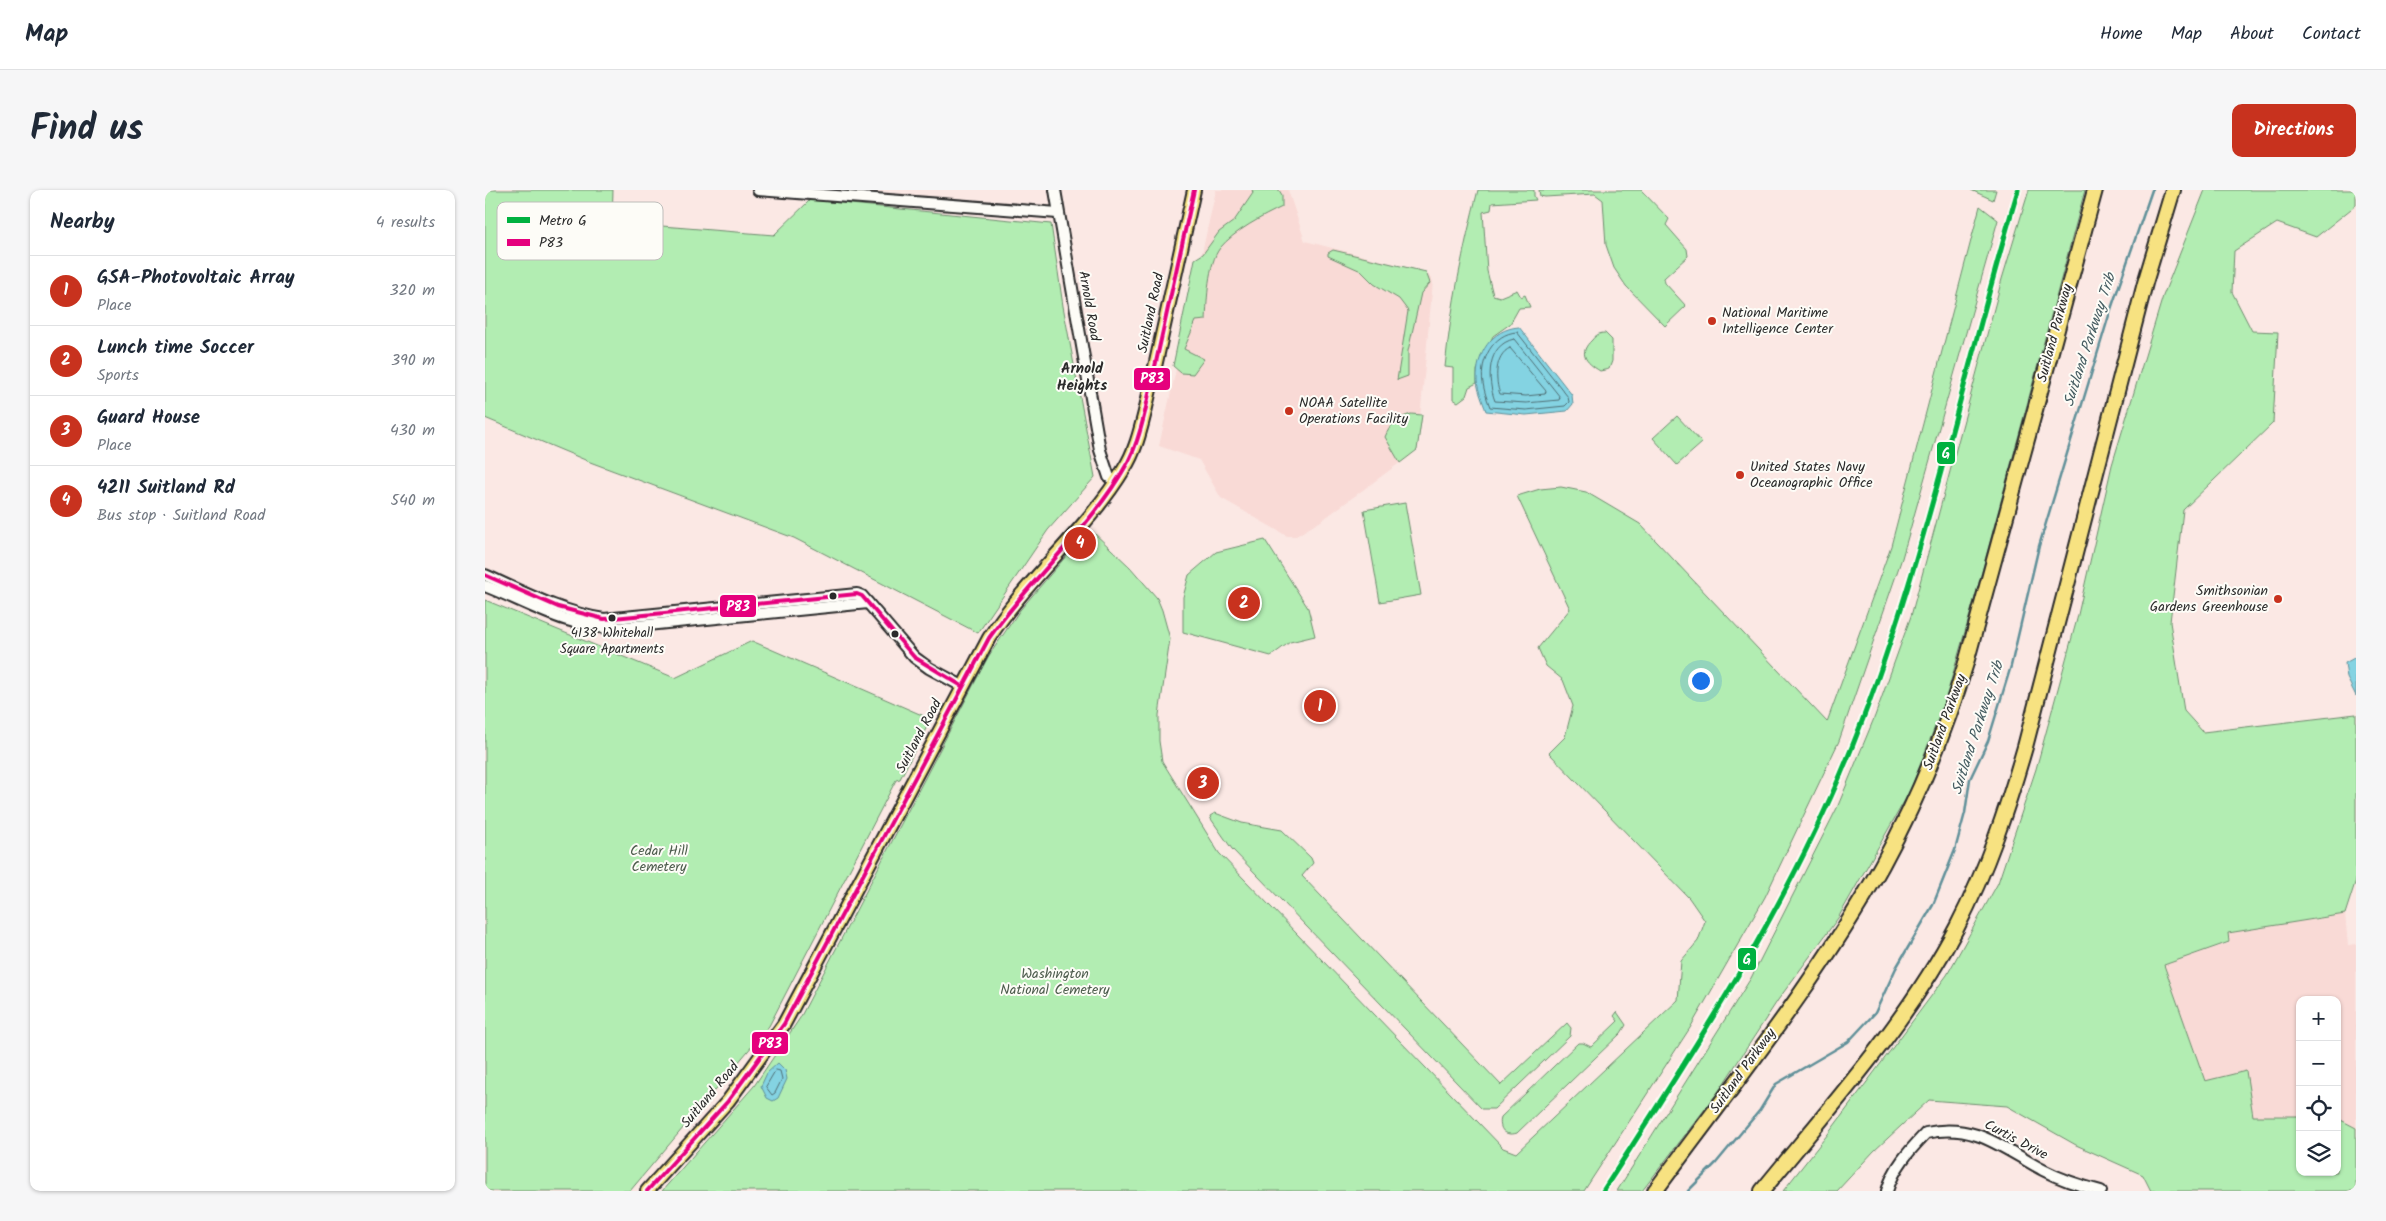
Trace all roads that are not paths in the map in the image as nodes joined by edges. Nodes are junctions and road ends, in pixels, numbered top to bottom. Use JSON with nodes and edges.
{"nodes":[{"id":1,"x":758,"y":190,"type":"edge"},
{"id":2,"x":1055,"y":190,"type":"edge"},
{"id":3,"x":1194,"y":190,"type":"edge"},
{"id":4,"x":2095,"y":190,"type":"edge"},
{"id":5,"x":2173,"y":190,"type":"edge"},
{"id":6,"x":1059,"y":213,"type":"junction"},
{"id":7,"x":1116,"y":482,"type":"junction"},
{"id":8,"x":485,"y":575,"type":"edge"},
{"id":9,"x":485,"y":586,"type":"edge"},
{"id":10,"x":868,"y":603,"type":"junction"},
{"id":11,"x":963,"y":686,"type":"junction"},
{"id":12,"x":647,"y":1191,"type":"edge"},
{"id":13,"x":1655,"y":1191,"type":"edge"},
{"id":14,"x":1762,"y":1191,"type":"edge"},
{"id":15,"x":1887,"y":1191,"type":"edge"},
{"id":16,"x":2101,"y":1191,"type":"edge"}],
"edges":[{"from":1,"to":6,"type":"street"},
{"from":2,"to":6,"type":"street","name":"Arnold Road"},
{"from":3,"to":7,"type":"main road","name":"Suitland Road"},
{"from":4,"to":13,"type":"highway","name":"Suitland Parkway"},
{"from":5,"to":14,"type":"highway"},
{"from":6,"to":7,"type":"street","name":"Arnold Road"},
{"from":7,"to":11,"type":"main road","name":"Suitland Road"},
{"from":8,"to":10,"type":"street"},
{"from":9,"to":10,"type":"street"},
{"from":10,"to":11,"type":"street"},
{"from":11,"to":12,"type":"main road","name":"Suitland Road"},
{"from":15,"to":16,"type":"street","name":"Curtis Drive"}]}
